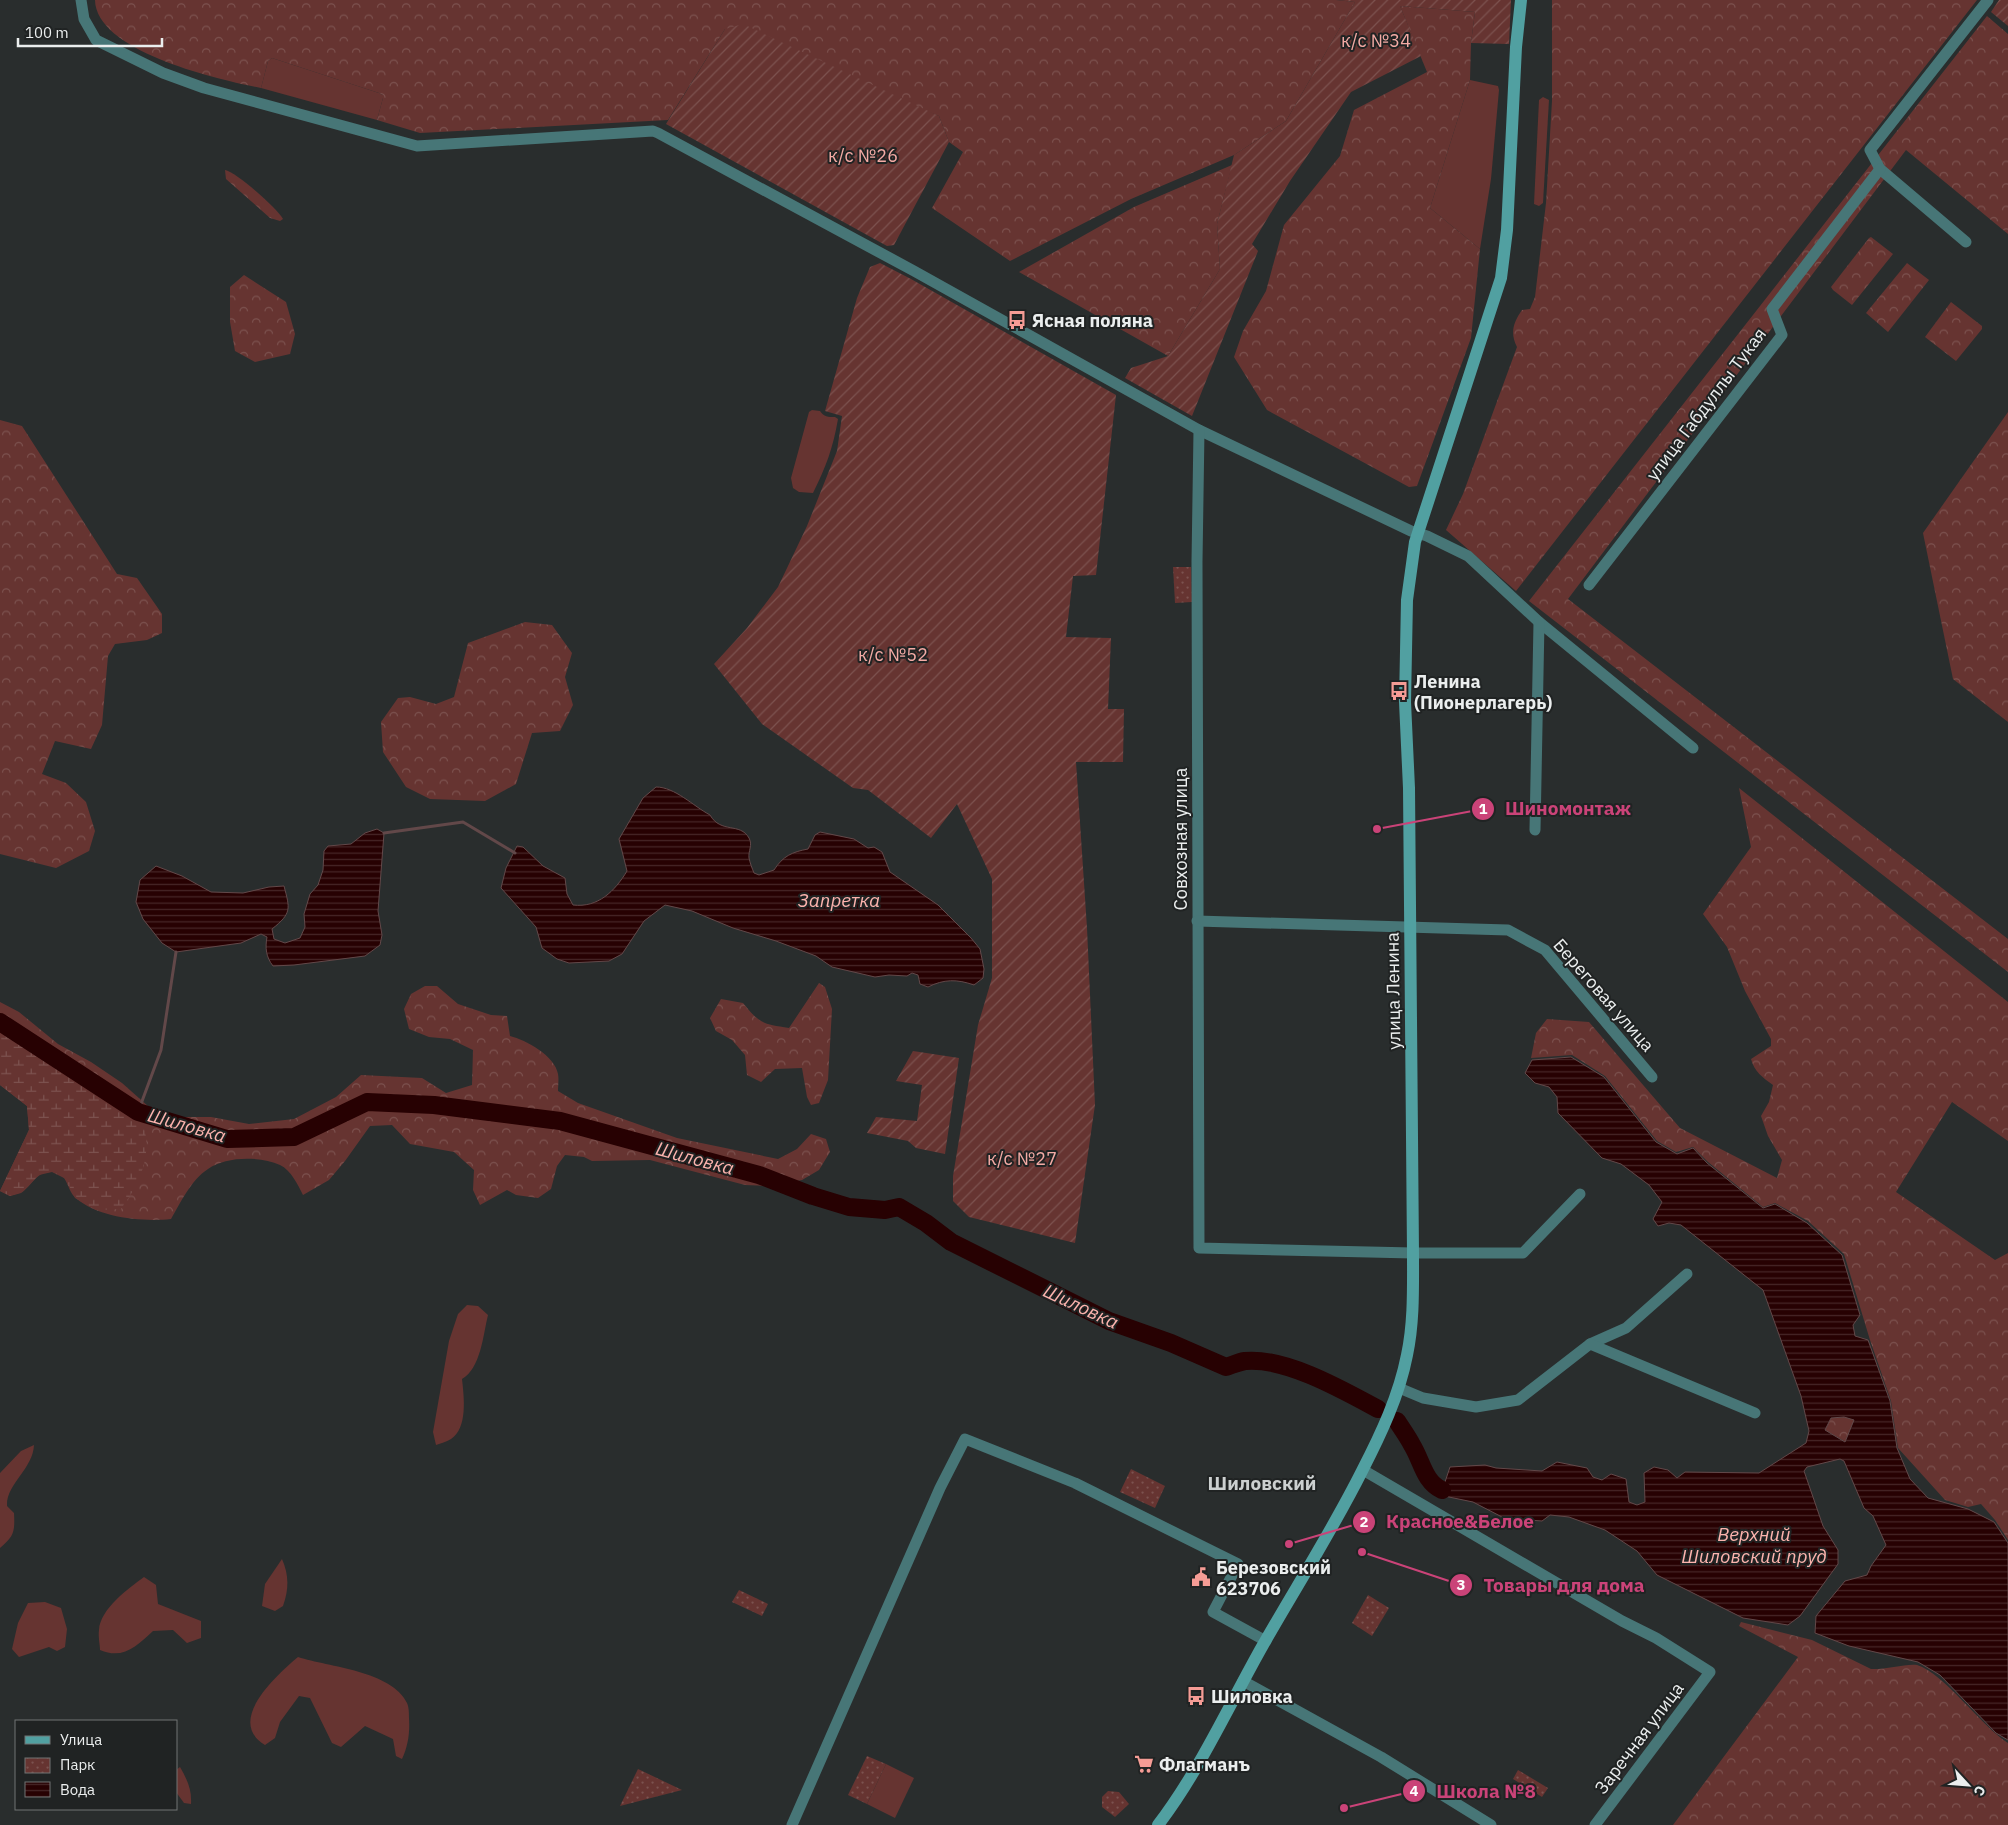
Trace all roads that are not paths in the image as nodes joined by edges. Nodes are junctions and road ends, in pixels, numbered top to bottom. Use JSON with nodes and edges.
{"nodes":[{"id":1,"x":81,"y":0,"type":"edge"},
{"id":2,"x":1521,"y":0,"type":"edge"},
{"id":3,"x":1988,"y":0,"type":"edge"},
{"id":4,"x":1880,"y":169,"type":"junction"},
{"id":5,"x":1966,"y":242,"type":"dead end"},
{"id":6,"x":1199,"y":430,"type":"junction"},
{"id":7,"x":1418,"y":533,"type":"junction"},
{"id":8,"x":1589,"y":585,"type":"dead end"},
{"id":9,"x":1539,"y":622,"type":"junction"},
{"id":10,"x":1693,"y":748,"type":"dead end"},
{"id":11,"x":1535,"y":830,"type":"dead end"},
{"id":12,"x":1197,"y":921,"type":"junction"},
{"id":13,"x":1410,"y":927,"type":"junction"},
{"id":14,"x":1652,"y":1077,"type":"dead end"},
{"id":15,"x":1580,"y":1194,"type":"dead end"},
{"id":16,"x":1413,"y":1254,"type":"junction"},
{"id":17,"x":1687,"y":1274,"type":"dead end"},
{"id":18,"x":1590,"y":1344,"type":"junction"},
{"id":19,"x":1397,"y":1392,"type":"junction"},
{"id":20,"x":1755,"y":1413,"type":"dead end"},
{"id":21,"x":1363,"y":1470,"type":"junction"},
{"id":22,"x":1266,"y":1640,"type":"junction"},
{"id":23,"x":1248,"y":1684,"type":"junction"},
{"id":24,"x":792,"y":1825,"type":"edge"},
{"id":25,"x":1158,"y":1825,"type":"edge"},
{"id":26,"x":1491,"y":1825,"type":"edge"},
{"id":27,"x":1595,"y":1825,"type":"edge"}],
"edges":[{"from":1,"to":6,"type":"street"},
{"from":2,"to":7,"type":"street","name":"улица Ленина"},
{"from":3,"to":4,"type":"street"},
{"from":4,"to":5,"type":"street"},
{"from":4,"to":8,"type":"street","name":"улица Габдуллы Тукая"},
{"from":6,"to":7,"type":"street"},
{"from":6,"to":12,"type":"street","name":"Совхозная улица"},
{"from":7,"to":9,"type":"street"},
{"from":7,"to":13,"type":"street","name":"улица Ленина"},
{"from":9,"to":10,"type":"street"},
{"from":9,"to":11,"type":"street"},
{"from":12,"to":13,"type":"street","name":"Береговая улица"},
{"from":12,"to":16,"type":"street","name":"Совхозная улица"},
{"from":13,"to":14,"type":"street","name":"Береговая улица"},
{"from":13,"to":16,"type":"street","name":"улица Ленина"},
{"from":15,"to":16,"type":"street"},
{"from":16,"to":19,"type":"street","name":"улица Ленина"},
{"from":17,"to":18,"type":"street"},
{"from":18,"to":19,"type":"street"},
{"from":18,"to":20,"type":"street"},
{"from":19,"to":21,"type":"street","name":"улица Ленина"},
{"from":21,"to":22,"type":"street","name":"улица Ленина"},
{"from":21,"to":27,"type":"street","name":"Заречная улица"},
{"from":22,"to":23,"type":"street","name":"улица Ленина"},
{"from":22,"to":24,"type":"street"},
{"from":23,"to":25,"type":"street","name":"улица Ленина"},
{"from":23,"to":26,"type":"street"}]}
